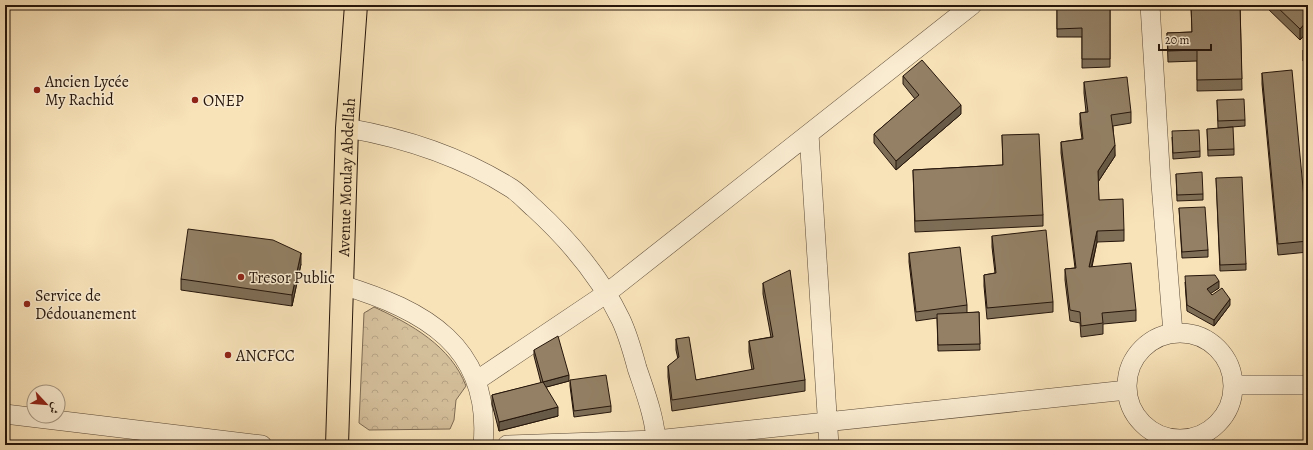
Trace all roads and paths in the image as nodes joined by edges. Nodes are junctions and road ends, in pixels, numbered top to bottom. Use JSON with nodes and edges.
{"nodes":[{"id":1,"x":356,"y":5,"type":"edge"},
{"id":2,"x":972,"y":5,"type":"edge"},
{"id":3,"x":1150,"y":5,"type":"edge"},
{"id":4,"x":347,"y":128,"type":"junction"},
{"id":5,"x":809,"y":134,"type":"junction"},
{"id":6,"x":342,"y":285,"type":"junction"},
{"id":7,"x":607,"y":293,"type":"junction"},
{"id":8,"x":1174,"y":333,"type":"junction"},
{"id":9,"x":476,"y":381,"type":"junction"},
{"id":10,"x":1233,"y":385,"type":"junction"},
{"id":11,"x":1308,"y":385,"type":"edge"},
{"id":12,"x":1127,"y":390,"type":"junction"},
{"id":13,"x":5,"y":414,"type":"edge"},
{"id":14,"x":827,"y":422,"type":"junction"},
{"id":15,"x":656,"y":442,"type":"edge"},
{"id":16,"x":1187,"y":442,"type":"edge"},
{"id":17,"x":262,"y":445,"type":"edge"},
{"id":18,"x":337,"y":445,"type":"edge"},
{"id":19,"x":483,"y":445,"type":"edge"},
{"id":20,"x":507,"y":445,"type":"edge"},
{"id":21,"x":829,"y":445,"type":"edge"}],
"edges":[{"from":1,"to":4,"type":"main road","name":"Avenue Moulay Abdellah"},
{"from":2,"to":5,"type":"street"},
{"from":3,"to":8,"type":"street"},
{"from":4,"to":6,"type":"main road","name":"Avenue Moulay Abdellah"},
{"from":4,"to":7,"type":"street"},
{"from":5,"to":7,"type":"street"},
{"from":5,"to":14,"type":"street"},
{"from":6,"to":9,"type":"street"},
{"from":6,"to":18,"type":"main road","name":"Avenue Moulay Abdellah"},
{"from":7,"to":9,"type":"street"},
{"from":7,"to":15,"type":"street"},
{"from":8,"to":10,"type":"street"},
{"from":8,"to":12,"type":"street"},
{"from":9,"to":19,"type":"street"},
{"from":10,"to":11,"type":"street"},
{"from":10,"to":16,"type":"street"},
{"from":12,"to":14,"type":"street"},
{"from":12,"to":16,"type":"street"},
{"from":13,"to":17,"type":"street"},
{"from":14,"to":15,"type":"street"},
{"from":14,"to":21,"type":"street"},
{"from":15,"to":20,"type":"street"}]}
